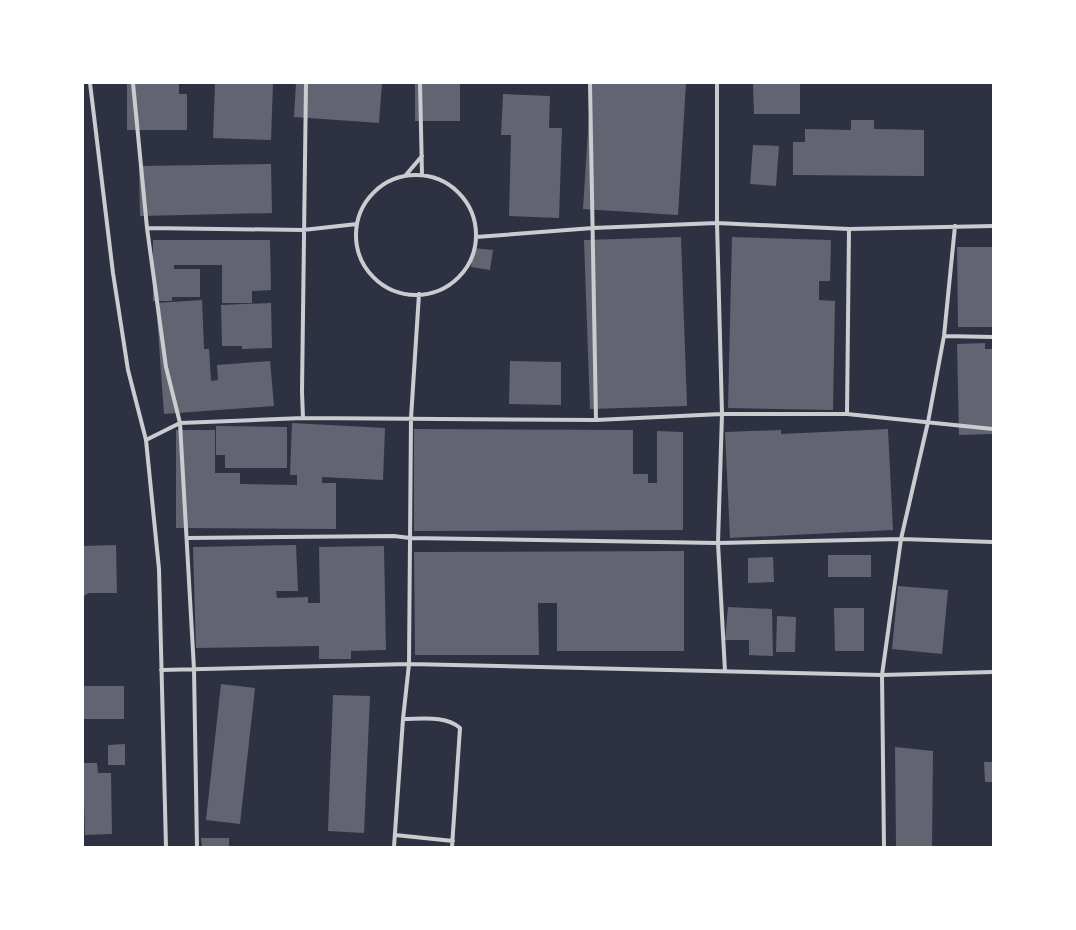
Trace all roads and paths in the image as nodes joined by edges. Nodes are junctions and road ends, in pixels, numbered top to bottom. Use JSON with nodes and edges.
{"nodes":[{"id":1,"x":90,"y":83,"type":"edge"},
{"id":2,"x":133,"y":83,"type":"edge"},
{"id":3,"x":306,"y":83,"type":"edge"},
{"id":4,"x":420,"y":83,"type":"edge"},
{"id":5,"x":590,"y":83,"type":"edge"},
{"id":6,"x":717,"y":83,"type":"edge"},
{"id":7,"x":422,"y":156,"type":"junction"},
{"id":8,"x":422,"y":175,"type":"junction"},
{"id":9,"x":405,"y":176,"type":"junction"},
{"id":10,"x":717,"y":223,"type":"junction"},
{"id":11,"x":357,"y":224,"type":"junction"},
{"id":12,"x":955,"y":226,"type":"junction"},
{"id":13,"x":993,"y":226,"type":"edge"},
{"id":14,"x":147,"y":228,"type":"junction"},
{"id":15,"x":593,"y":228,"type":"junction"},
{"id":16,"x":849,"y":229,"type":"junction"},
{"id":17,"x":303,"y":230,"type":"junction"},
{"id":18,"x":476,"y":237,"type":"junction"},
{"id":19,"x":419,"y":294,"type":"junction"},
{"id":20,"x":944,"y":336,"type":"junction"},
{"id":21,"x":993,"y":337,"type":"edge"},
{"id":22,"x":722,"y":414,"type":"junction"},
{"id":23,"x":847,"y":414,"type":"junction"},
{"id":24,"x":303,"y":418,"type":"junction"},
{"id":25,"x":412,"y":418,"type":"junction"},
{"id":26,"x":596,"y":420,"type":"junction"},
{"id":27,"x":180,"y":422,"type":"junction"},
{"id":28,"x":928,"y":422,"type":"junction"},
{"id":29,"x":993,"y":429,"type":"edge"},
{"id":30,"x":146,"y":440,"type":"junction"},
{"id":31,"x":188,"y":538,"type":"junction"},
{"id":32,"x":410,"y":538,"type":"junction"},
{"id":33,"x":901,"y":539,"type":"junction"},
{"id":34,"x":993,"y":542,"type":"edge"},
{"id":35,"x":718,"y":543,"type":"junction"},
{"id":36,"x":409,"y":664,"type":"junction"},
{"id":37,"x":194,"y":669,"type":"junction"},
{"id":38,"x":161,"y":670,"type":"junction"},
{"id":39,"x":725,"y":671,"type":"junction"},
{"id":40,"x":993,"y":672,"type":"edge"},
{"id":41,"x":882,"y":674,"type":"junction"},
{"id":42,"x":403,"y":719,"type":"junction"},
{"id":43,"x":395,"y":835,"type":"junction"},
{"id":44,"x":453,"y":840,"type":"junction"},
{"id":45,"x":166,"y":847,"type":"edge"},
{"id":46,"x":197,"y":847,"type":"edge"},
{"id":47,"x":394,"y":847,"type":"edge"},
{"id":48,"x":452,"y":847,"type":"edge"},
{"id":49,"x":884,"y":847,"type":"edge"}],
"edges":[{"from":1,"to":30,"type":"street"},
{"from":2,"to":14,"type":"street"},
{"from":3,"to":17,"type":"street"},
{"from":4,"to":7,"type":"street"},
{"from":5,"to":15,"type":"street"},
{"from":6,"to":10,"type":"street"},
{"from":7,"to":8,"type":"street"},
{"from":7,"to":9,"type":"street"},
{"from":8,"to":9,"type":"street"},
{"from":8,"to":18,"type":"street"},
{"from":9,"to":11,"type":"street"},
{"from":10,"to":15,"type":"street"},
{"from":10,"to":16,"type":"street"},
{"from":10,"to":22,"type":"street"},
{"from":11,"to":17,"type":"street"},
{"from":11,"to":19,"type":"street"},
{"from":12,"to":13,"type":"street"},
{"from":12,"to":16,"type":"street"},
{"from":12,"to":20,"type":"street"},
{"from":14,"to":17,"type":"street"},
{"from":14,"to":27,"type":"street"},
{"from":15,"to":18,"type":"street"},
{"from":15,"to":26,"type":"street"},
{"from":16,"to":23,"type":"street"},
{"from":17,"to":24,"type":"street"},
{"from":18,"to":19,"type":"street"},
{"from":19,"to":25,"type":"street"},
{"from":20,"to":21,"type":"street"},
{"from":20,"to":28,"type":"street"},
{"from":22,"to":23,"type":"street"},
{"from":22,"to":26,"type":"street"},
{"from":22,"to":35,"type":"street"},
{"from":23,"to":28,"type":"street"},
{"from":24,"to":25,"type":"street"},
{"from":24,"to":27,"type":"street"},
{"from":25,"to":26,"type":"street"},
{"from":25,"to":32,"type":"street"},
{"from":27,"to":30,"type":"street"},
{"from":27,"to":31,"type":"street"},
{"from":28,"to":29,"type":"street"},
{"from":28,"to":33,"type":"street"},
{"from":30,"to":38,"type":"street"},
{"from":31,"to":32,"type":"street"},
{"from":31,"to":37,"type":"street"},
{"from":32,"to":35,"type":"street"},
{"from":32,"to":36,"type":"street"},
{"from":33,"to":34,"type":"street"},
{"from":33,"to":35,"type":"street"},
{"from":33,"to":41,"type":"street"},
{"from":35,"to":39,"type":"street"},
{"from":36,"to":37,"type":"street"},
{"from":36,"to":39,"type":"street"},
{"from":36,"to":42,"type":"street"},
{"from":37,"to":38,"type":"street"},
{"from":37,"to":46,"type":"street"},
{"from":38,"to":45,"type":"street"},
{"from":39,"to":41,"type":"street"},
{"from":40,"to":41,"type":"street"},
{"from":41,"to":49,"type":"street"},
{"from":42,"to":43,"type":"street"},
{"from":42,"to":44,"type":"street"},
{"from":43,"to":44,"type":"street"},
{"from":43,"to":47,"type":"street"},
{"from":44,"to":48,"type":"street"}]}
